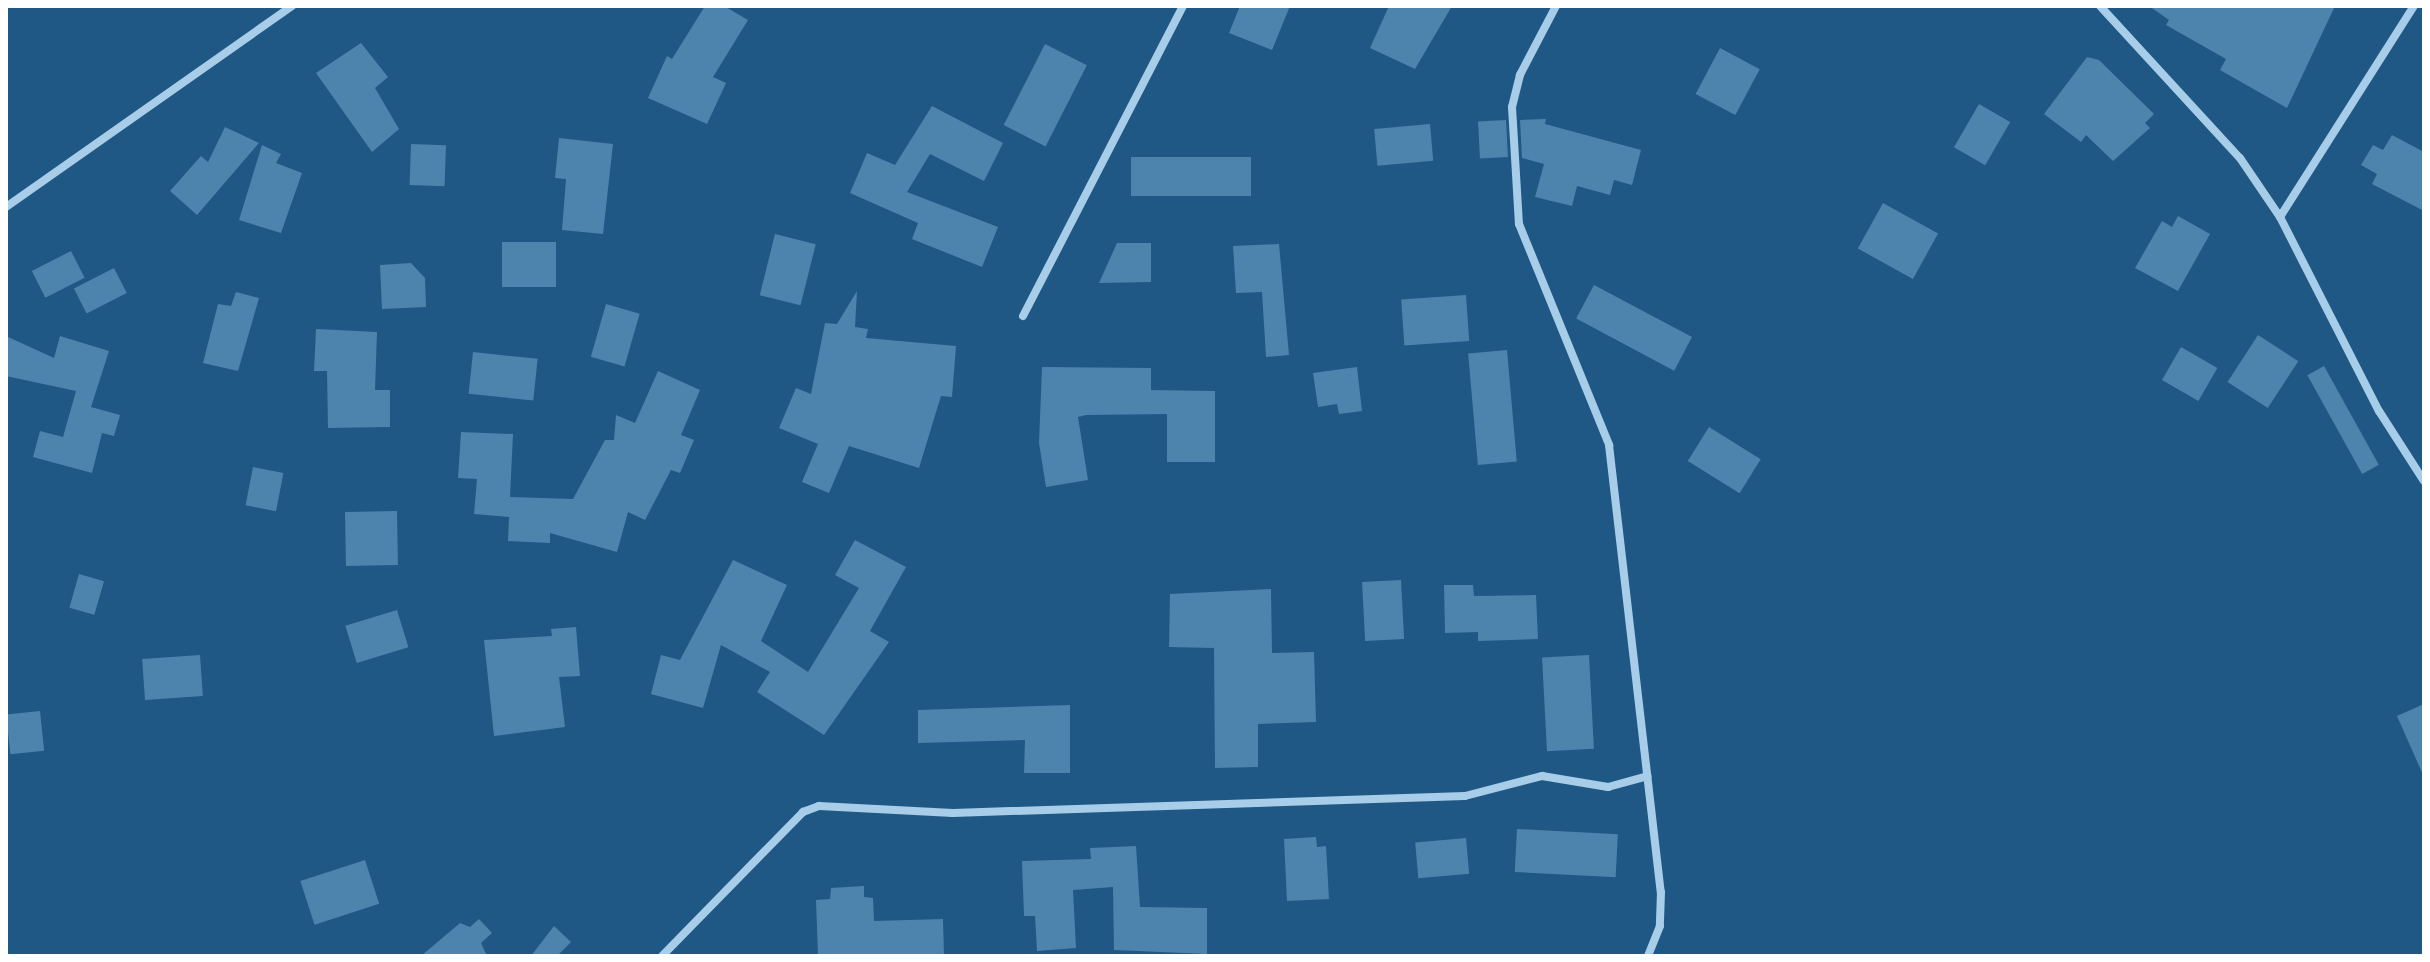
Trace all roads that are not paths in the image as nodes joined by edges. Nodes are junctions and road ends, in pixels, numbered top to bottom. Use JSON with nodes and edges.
{"nodes":[{"id":1,"x":292,"y":6,"type":"edge"},
{"id":2,"x":1183,"y":6,"type":"edge"},
{"id":3,"x":1556,"y":6,"type":"edge"},
{"id":4,"x":2100,"y":6,"type":"edge"},
{"id":5,"x":2414,"y":6,"type":"edge"},
{"id":6,"x":6,"y":207,"type":"edge"},
{"id":7,"x":2280,"y":217,"type":"junction"},
{"id":8,"x":1023,"y":316,"type":"dead end"},
{"id":9,"x":2424,"y":481,"type":"edge"},
{"id":10,"x":1648,"y":776,"type":"junction"},
{"id":11,"x":662,"y":956,"type":"edge"},
{"id":12,"x":1648,"y":956,"type":"edge"}],
"edges":[{"from":1,"to":6,"type":"street"},
{"from":2,"to":8,"type":"street"},
{"from":3,"to":10,"type":"street"},
{"from":4,"to":7,"type":"street"},
{"from":5,"to":7,"type":"street"},
{"from":7,"to":9,"type":"street"},
{"from":10,"to":11,"type":"street"},
{"from":10,"to":12,"type":"street"}]}
